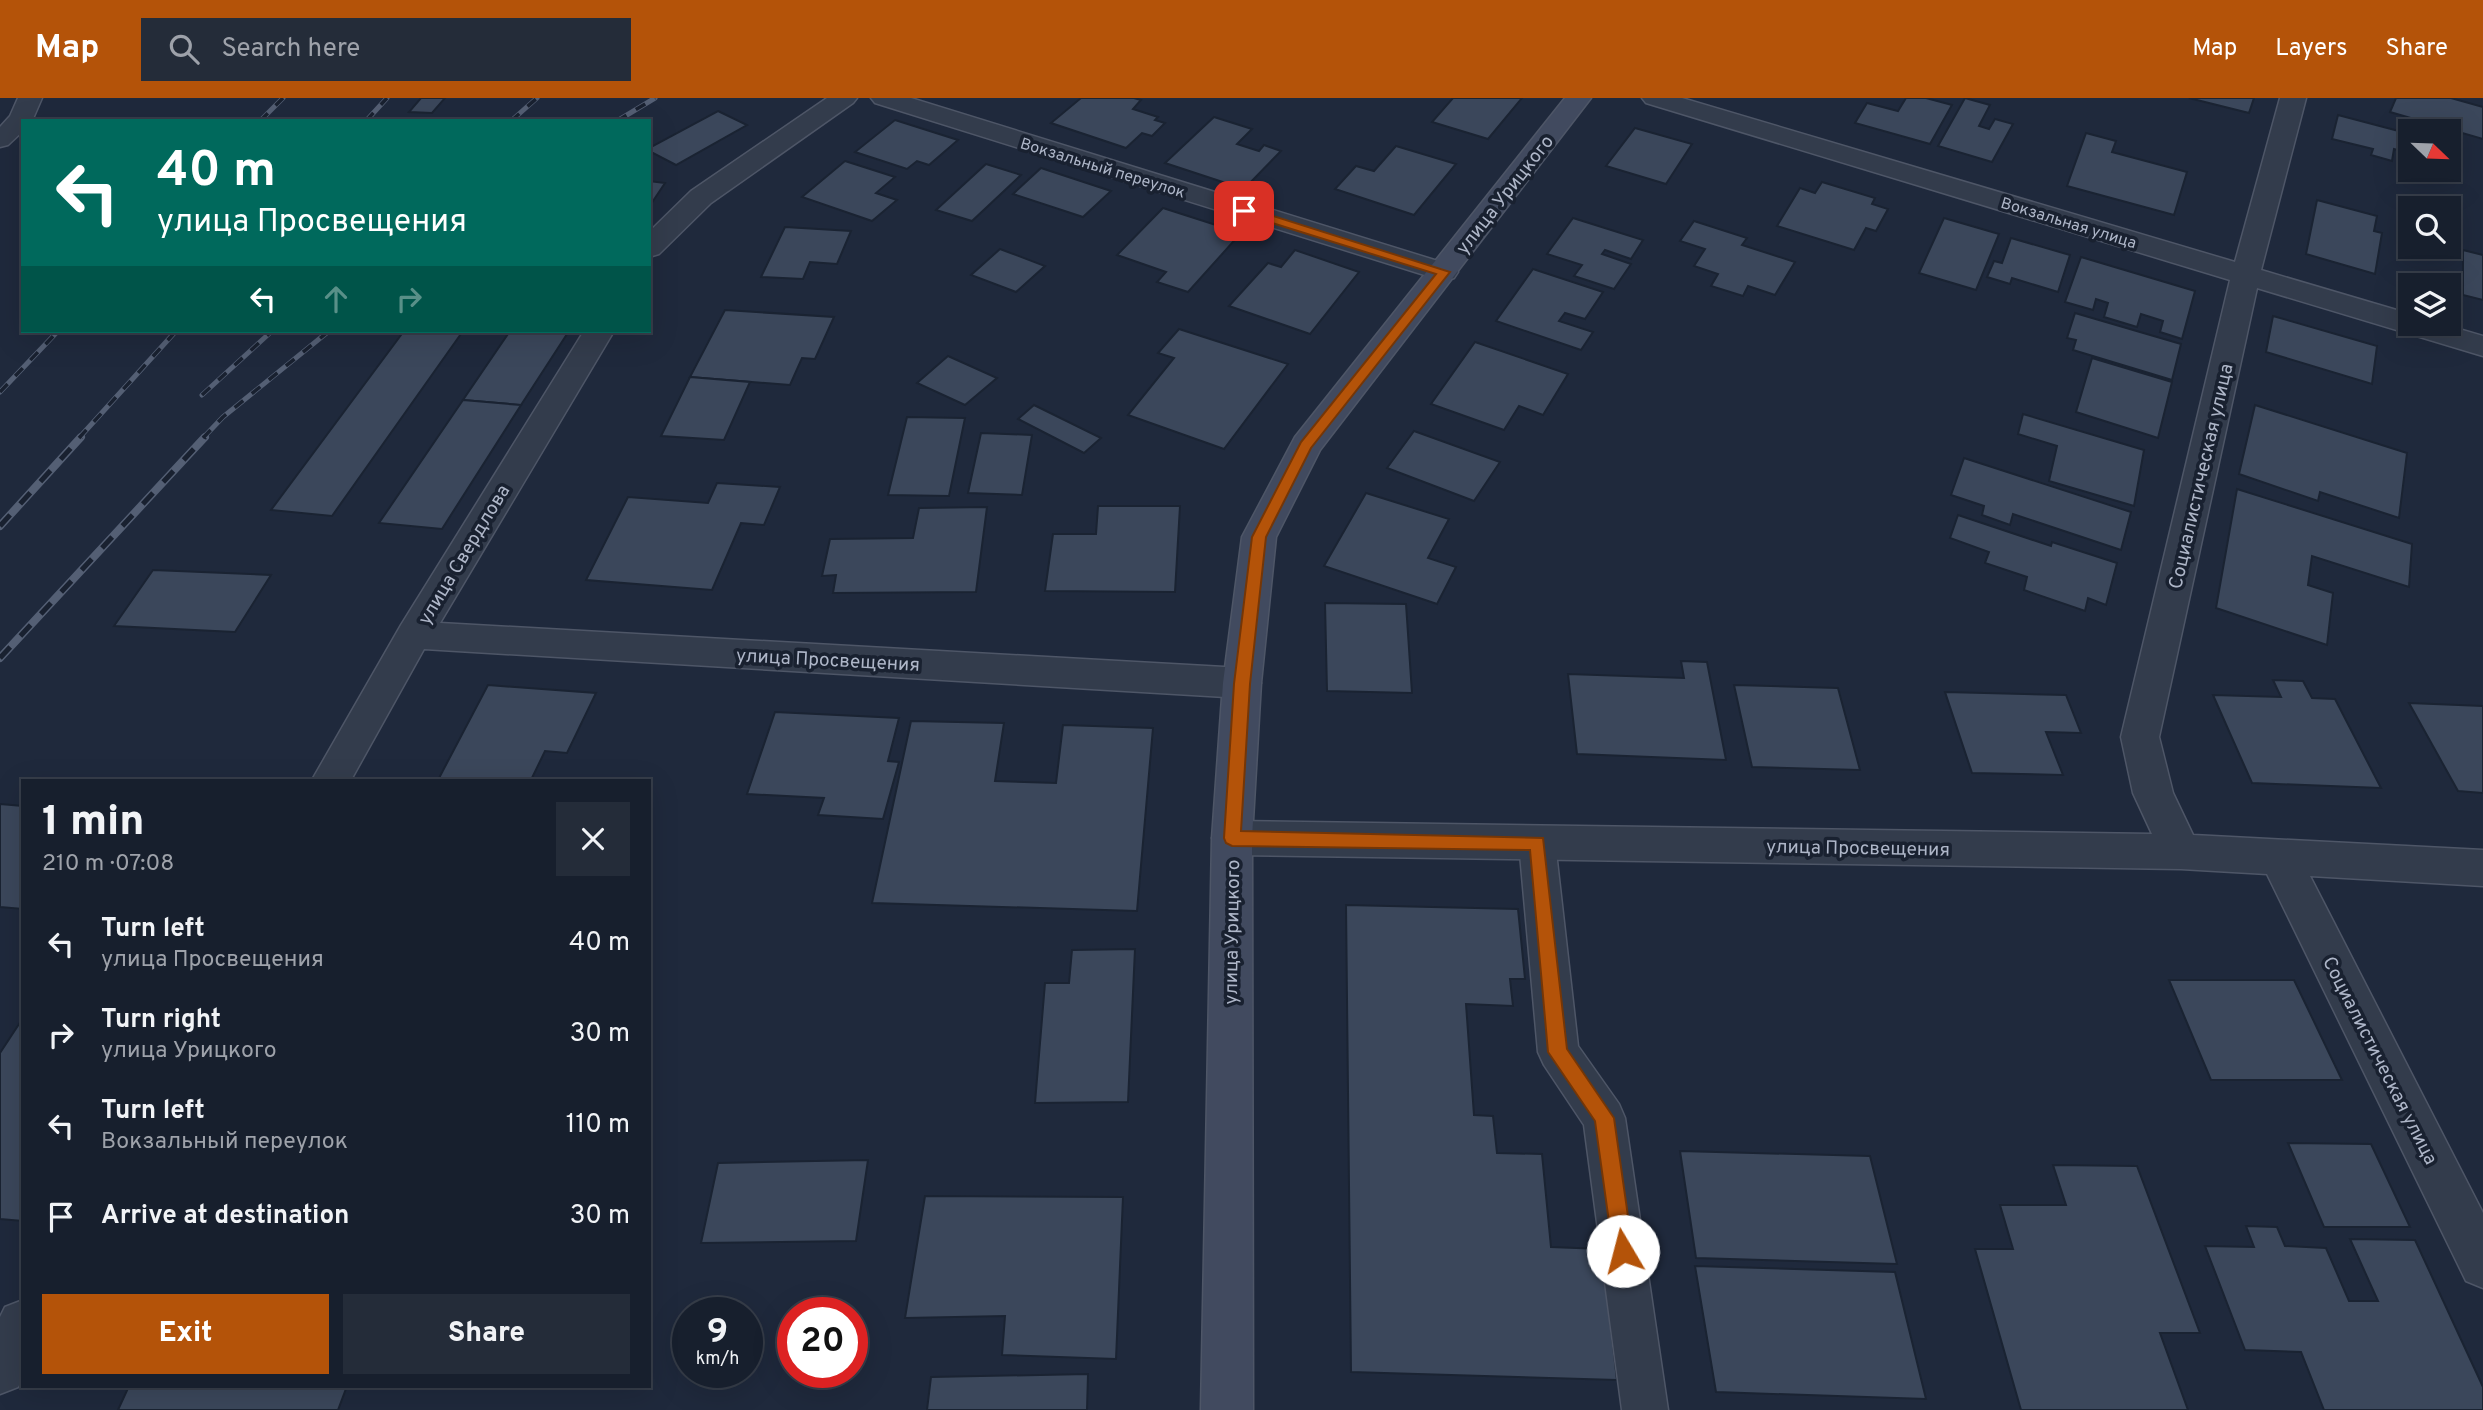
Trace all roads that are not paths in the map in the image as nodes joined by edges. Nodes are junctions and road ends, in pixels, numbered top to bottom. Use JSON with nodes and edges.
{"nodes":[{"id":1,"x":30,"y":98,"type":"edge"},
{"id":2,"x":844,"y":98,"type":"edge"},
{"id":3,"x":884,"y":98,"type":"edge"},
{"id":4,"x":1578,"y":98,"type":"edge"},
{"id":5,"x":1655,"y":98,"type":"edge"},
{"id":6,"x":2293,"y":98,"type":"edge"},
{"id":7,"x":0,"y":140,"type":"edge"},
{"id":8,"x":651,"y":246,"type":"edge"},
{"id":9,"x":1444,"y":272,"type":"junction"},
{"id":10,"x":2246,"y":274,"type":"junction"},
{"id":11,"x":598,"y":333,"type":"edge"},
{"id":12,"x":2483,"y":346,"type":"edge"},
{"id":13,"x":414,"y":635,"type":"junction"},
{"id":14,"x":1242,"y":684,"type":"junction"},
{"id":15,"x":332,"y":779,"type":"edge"},
{"id":16,"x":1232,"y":838,"type":"junction"},
{"id":17,"x":1537,"y":843,"type":"junction"},
{"id":18,"x":2181,"y":852,"type":"junction"},
{"id":19,"x":2279,"y":856,"type":"junction"},
{"id":20,"x":2483,"y":868,"type":"edge"},
{"id":21,"x":2483,"y":1264,"type":"edge"},
{"id":22,"x":21,"y":1329,"type":"edge"},
{"id":23,"x":0,"y":1369,"type":"edge"},
{"id":24,"x":1227,"y":1410,"type":"edge"},
{"id":25,"x":1645,"y":1410,"type":"edge"}],
"edges":[{"from":1,"to":7,"type":"lane"},
{"from":2,"to":8,"type":"street"},
{"from":3,"to":9,"type":"street","name":"Вокзальный переулок"},
{"from":4,"to":9,"type":"main road","name":"улица Урицкого"},
{"from":5,"to":10,"type":"street","name":"Вокзальная улица"},
{"from":6,"to":10,"type":"street","name":"Социалистическая улица"},
{"from":9,"to":14,"type":"main road","name":"улица Урицкого"},
{"from":10,"to":12,"type":"street","name":"Вокзальная улица"},
{"from":10,"to":18,"type":"street","name":"Социалистическая улица"},
{"from":11,"to":13,"type":"street","name":"улица Свердлова"},
{"from":13,"to":14,"type":"street","name":"улица Просвещения"},
{"from":13,"to":15,"type":"street","name":"улица Свердлова"},
{"from":14,"to":16,"type":"main road","name":"улица Урицкого"},
{"from":16,"to":17,"type":"street","name":"улица Просвещения"},
{"from":16,"to":24,"type":"main road","name":"улица Урицкого"},
{"from":17,"to":18,"type":"street","name":"улица Просвещения"},
{"from":17,"to":25,"type":"lane"},
{"from":18,"to":19,"type":"street","name":"улица Просвещения"},
{"from":19,"to":20,"type":"street","name":"улица Просвещения"},
{"from":19,"to":21,"type":"street","name":"Социалистическая улица"},
{"from":22,"to":23,"type":"street"}]}
